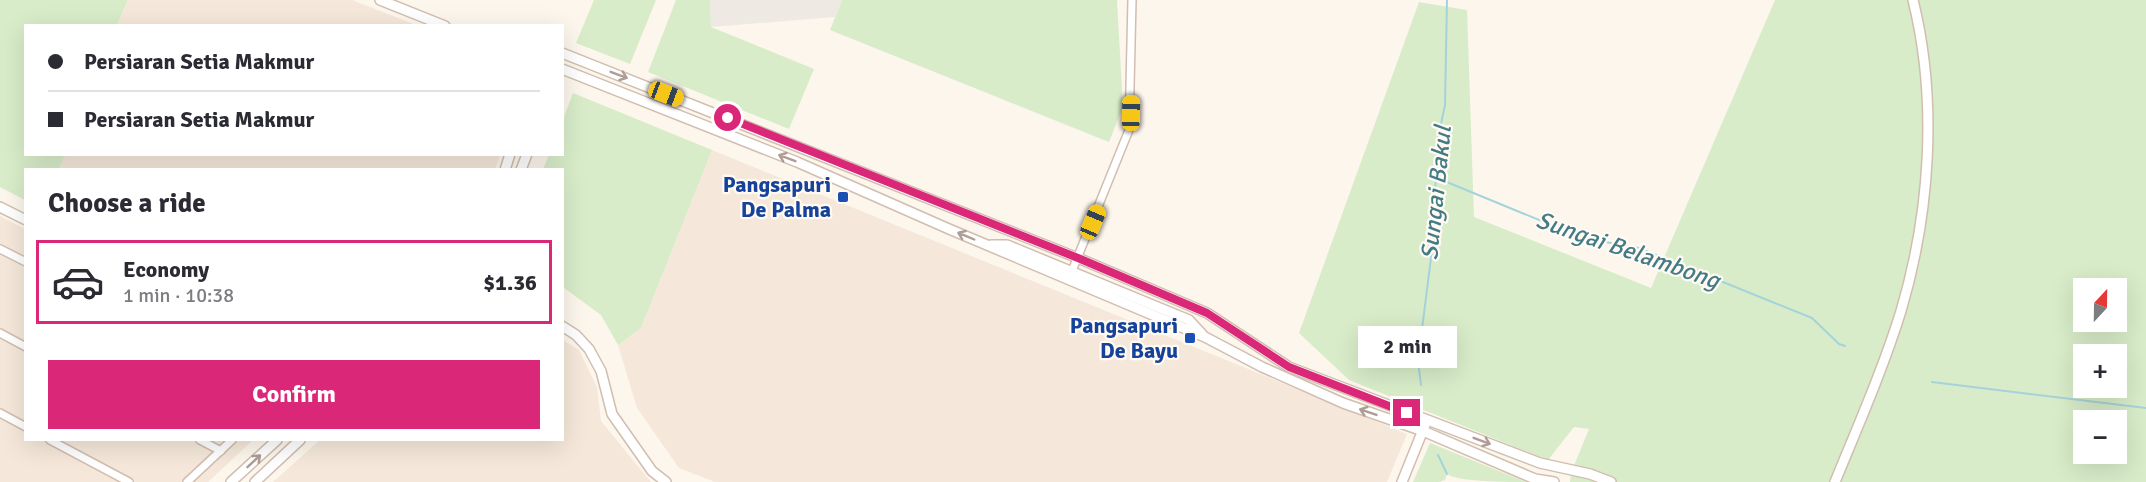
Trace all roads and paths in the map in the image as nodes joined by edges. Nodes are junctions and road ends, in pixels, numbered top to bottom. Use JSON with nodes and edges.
{"nodes":[{"id":1,"x":380,"y":0,"type":"edge"},
{"id":2,"x":1132,"y":0,"type":"edge"},
{"id":3,"x":1914,"y":0,"type":"edge"},
{"id":4,"x":440,"y":24,"type":"edge"},
{"id":5,"x":564,"y":56,"type":"edge"},
{"id":6,"x":564,"y":70,"type":"edge"},
{"id":7,"x":0,"y":207,"type":"edge"},
{"id":8,"x":24,"y":219,"type":"edge"},
{"id":9,"x":986,"y":245,"type":"junction"},
{"id":10,"x":0,"y":249,"type":"edge"},
{"id":11,"x":1078,"y":258,"type":"junction"},
{"id":12,"x":24,"y":261,"type":"edge"},
{"id":13,"x":1072,"y":271,"type":"junction"},
{"id":14,"x":564,"y":327,"type":"edge"},
{"id":15,"x":0,"y":333,"type":"edge"},
{"id":16,"x":1205,"y":337,"type":"junction"},
{"id":17,"x":24,"y":346,"type":"edge"},
{"id":18,"x":0,"y":413,"type":"edge"},
{"id":19,"x":1427,"y":420,"type":"junction"},
{"id":20,"x":24,"y":426,"type":"edge"},
{"id":21,"x":1424,"y":431,"type":"junction"},
{"id":22,"x":52,"y":441,"type":"edge"},
{"id":23,"x":202,"y":441,"type":"edge"},
{"id":24,"x":231,"y":441,"type":"edge"},
{"id":25,"x":276,"y":441,"type":"edge"},
{"id":26,"x":299,"y":441,"type":"edge"},
{"id":27,"x":220,"y":451,"type":"junction"},
{"id":28,"x":129,"y":482,"type":"edge"},
{"id":29,"x":187,"y":482,"type":"edge"},
{"id":30,"x":231,"y":482,"type":"edge"},
{"id":31,"x":255,"y":482,"type":"edge"},
{"id":32,"x":666,"y":482,"type":"edge"},
{"id":33,"x":1402,"y":482,"type":"edge"},
{"id":34,"x":1554,"y":482,"type":"edge"},
{"id":35,"x":1611,"y":482,"type":"edge"},
{"id":36,"x":1836,"y":482,"type":"edge"}],
"edges":[{"from":1,"to":4,"type":"street"},
{"from":2,"to":11,"type":"street"},
{"from":3,"to":36,"type":"street"},
{"from":5,"to":11,"type":"street","one_way":true},
{"from":9,"to":6,"type":"street","one_way":true},
{"from":7,"to":8,"type":"street"},
{"from":9,"to":13,"type":"street"},
{"from":9,"to":16,"type":"street"},
{"from":10,"to":12,"type":"street"},
{"from":11,"to":13,"type":"street"},
{"from":11,"to":19,"type":"street"},
{"from":13,"to":16,"type":"street"},
{"from":14,"to":32,"type":"street"},
{"from":15,"to":17,"type":"street"},
{"from":21,"to":16,"type":"street","one_way":true},
{"from":18,"to":20,"type":"street"},
{"from":19,"to":21,"type":"street"},
{"from":19,"to":35,"type":"street","one_way":true},
{"from":21,"to":33,"type":"street"},
{"from":21,"to":34,"type":"street"},
{"from":22,"to":28,"type":"street"},
{"from":23,"to":27,"type":"street"},
{"from":24,"to":27,"type":"street"},
{"from":30,"to":25,"type":"street","one_way":true},
{"from":26,"to":31,"type":"street"},
{"from":27,"to":29,"type":"street"}]}
